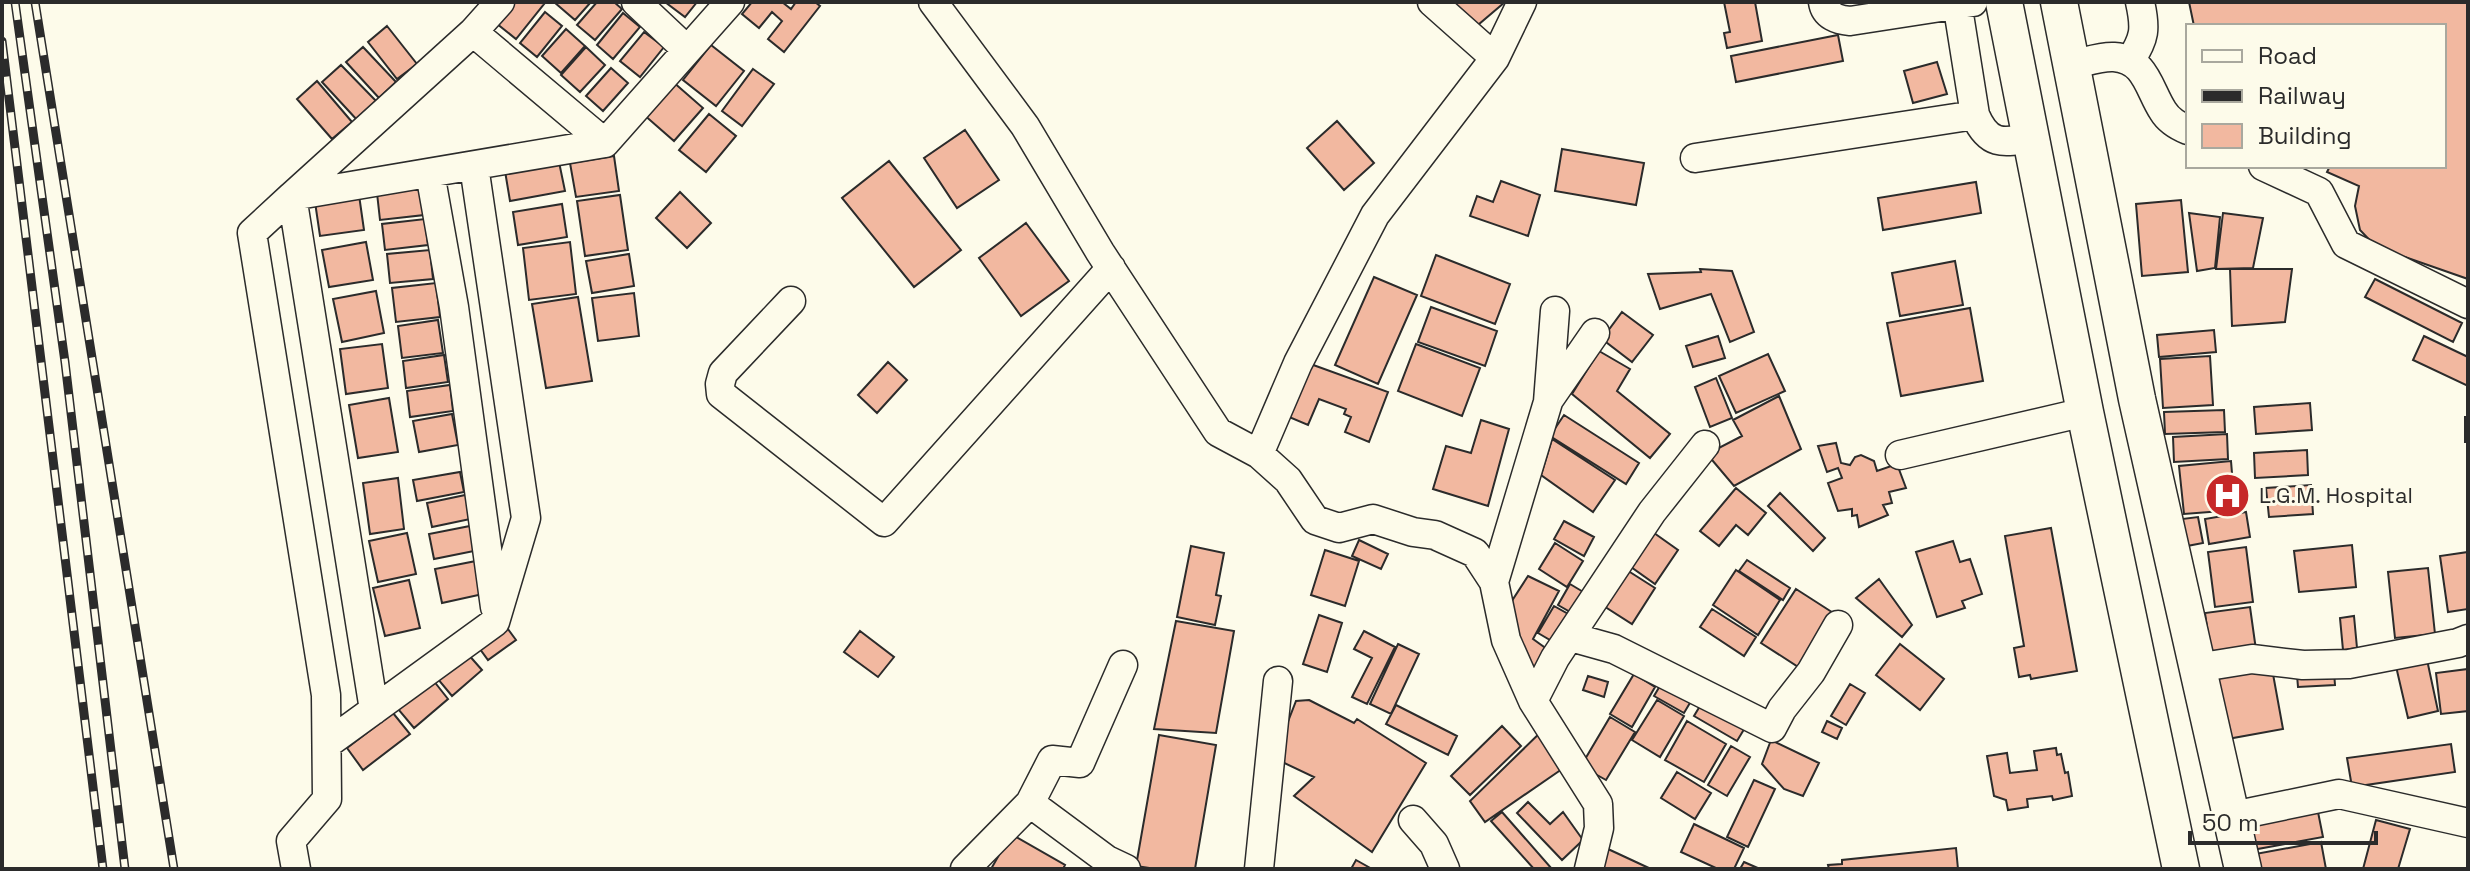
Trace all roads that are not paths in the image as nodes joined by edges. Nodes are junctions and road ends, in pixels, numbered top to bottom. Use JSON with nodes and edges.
{"nodes":[{"id":1,"x":500,"y":2,"type":"edge"},
{"id":2,"x":636,"y":2,"type":"edge"},
{"id":3,"x":730,"y":2,"type":"edge"},
{"id":4,"x":933,"y":2,"type":"edge"},
{"id":5,"x":1432,"y":2,"type":"edge"},
{"id":6,"x":1522,"y":2,"type":"edge"},
{"id":7,"x":1823,"y":2,"type":"edge"},
{"id":8,"x":2004,"y":2,"type":"edge"},
{"id":9,"x":2059,"y":2,"type":"edge"},
{"id":10,"x":2140,"y":2,"type":"edge"},
{"id":11,"x":1962,"y":3,"type":"edge"},
{"id":12,"x":473,"y":32,"type":"junction"},
{"id":13,"x":687,"y":50,"type":"junction"},
{"id":14,"x":1495,"y":58,"type":"junction"},
{"id":15,"x":2130,"y":61,"type":"junction"},
{"id":16,"x":2070,"y":65,"type":"junction"},
{"id":17,"x":1975,"y":115,"type":"junction"},
{"id":18,"x":2186,"y":129,"type":"edge"},
{"id":19,"x":2032,"y":137,"type":"junction"},
{"id":20,"x":605,"y":143,"type":"junction"},
{"id":21,"x":1695,"y":158,"type":"dead end"},
{"id":22,"x":474,"y":166,"type":"junction"},
{"id":23,"x":2267,"y":168,"type":"edge"},
{"id":24,"x":430,"y":173,"type":"junction"},
{"id":25,"x":292,"y":196,"type":"junction"},
{"id":26,"x":1111,"y":268,"type":"junction"},
{"id":27,"x":791,"y":301,"type":"dead end"},
{"id":28,"x":2468,"y":304,"type":"edge"},
{"id":29,"x":1555,"y":311,"type":"dead end"},
{"id":30,"x":1595,"y":333,"type":"dead end"},
{"id":31,"x":1548,"y":402,"type":"junction"},
{"id":32,"x":2085,"y":412,"type":"junction"},
{"id":33,"x":1705,"y":445,"type":"dead end"},
{"id":34,"x":1259,"y":454,"type":"junction"},
{"id":35,"x":1900,"y":455,"type":"dead end"},
{"id":36,"x":1494,"y":582,"type":"junction"},
{"id":37,"x":495,"y":622,"type":"junction"},
{"id":38,"x":1838,"y":625,"type":"dead end"},
{"id":39,"x":1571,"y":637,"type":"junction"},
{"id":40,"x":2468,"y":639,"type":"edge"},
{"id":41,"x":1123,"y":665,"type":"dead end"},
{"id":42,"x":2196,"y":668,"type":"junction"},
{"id":43,"x":1278,"y":681,"type":"dead end"},
{"id":44,"x":1533,"y":701,"type":"junction"},
{"id":45,"x":374,"y":710,"type":"junction"},
{"id":46,"x":327,"y":744,"type":"junction"},
{"id":47,"x":1030,"y":803,"type":"junction"},
{"id":48,"x":2233,"y":816,"type":"junction"},
{"id":49,"x":1413,"y":820,"type":"dead end"},
{"id":50,"x":2468,"y":823,"type":"edge"},
{"id":51,"x":296,"y":869,"type":"edge"},
{"id":52,"x":965,"y":869,"type":"edge"},
{"id":53,"x":1126,"y":869,"type":"edge"},
{"id":54,"x":1259,"y":869,"type":"edge"},
{"id":55,"x":1445,"y":869,"type":"edge"},
{"id":56,"x":1589,"y":869,"type":"edge"},
{"id":57,"x":2181,"y":869,"type":"edge"},
{"id":58,"x":2243,"y":869,"type":"edge"}],
"edges":[{"from":1,"to":12,"type":"street"},
{"from":2,"to":13,"type":"street"},
{"from":3,"to":13,"type":"street"},
{"from":4,"to":26,"type":"street"},
{"from":5,"to":14,"type":"street"},
{"from":6,"to":14,"type":"street"},
{"from":7,"to":11,"type":"street"},
{"from":8,"to":19,"type":"main road"},
{"from":9,"to":16,"type":"main road"},
{"from":10,"to":15,"type":"street"},
{"from":11,"to":17,"type":"street"},
{"from":12,"to":20,"type":"street"},
{"from":12,"to":25,"type":"street"},
{"from":13,"to":20,"type":"street"},
{"from":14,"to":34,"type":"street"},
{"from":15,"to":16,"type":"street"},
{"from":15,"to":18,"type":"street"},
{"from":16,"to":42,"type":"main road"},
{"from":17,"to":19,"type":"street"},
{"from":17,"to":21,"type":"street"},
{"from":19,"to":32,"type":"main road"},
{"from":20,"to":22,"type":"street"},
{"from":22,"to":24,"type":"street"},
{"from":22,"to":37,"type":"street"},
{"from":23,"to":28,"type":"street"},
{"from":24,"to":25,"type":"street"},
{"from":24,"to":37,"type":"street"},
{"from":25,"to":45,"type":"street"},
{"from":25,"to":46,"type":"street"},
{"from":26,"to":27,"type":"street"},
{"from":26,"to":34,"type":"street"},
{"from":29,"to":31,"type":"street"},
{"from":30,"to":31,"type":"street"},
{"from":31,"to":36,"type":"street"},
{"from":32,"to":35,"type":"street"},
{"from":32,"to":57,"type":"main road"},
{"from":33,"to":39,"type":"street"},
{"from":34,"to":36,"type":"street"},
{"from":36,"to":44,"type":"street"},
{"from":37,"to":45,"type":"street"},
{"from":38,"to":39,"type":"street"},
{"from":39,"to":44,"type":"street"},
{"from":40,"to":42,"type":"street"},
{"from":41,"to":47,"type":"street"},
{"from":42,"to":48,"type":"main road"},
{"from":43,"to":54,"type":"street"},
{"from":44,"to":56,"type":"street"},
{"from":45,"to":46,"type":"street"},
{"from":46,"to":51,"type":"street"},
{"from":47,"to":52,"type":"street"},
{"from":47,"to":53,"type":"street"},
{"from":48,"to":50,"type":"street"},
{"from":48,"to":58,"type":"main road"},
{"from":49,"to":55,"type":"street"}]}
